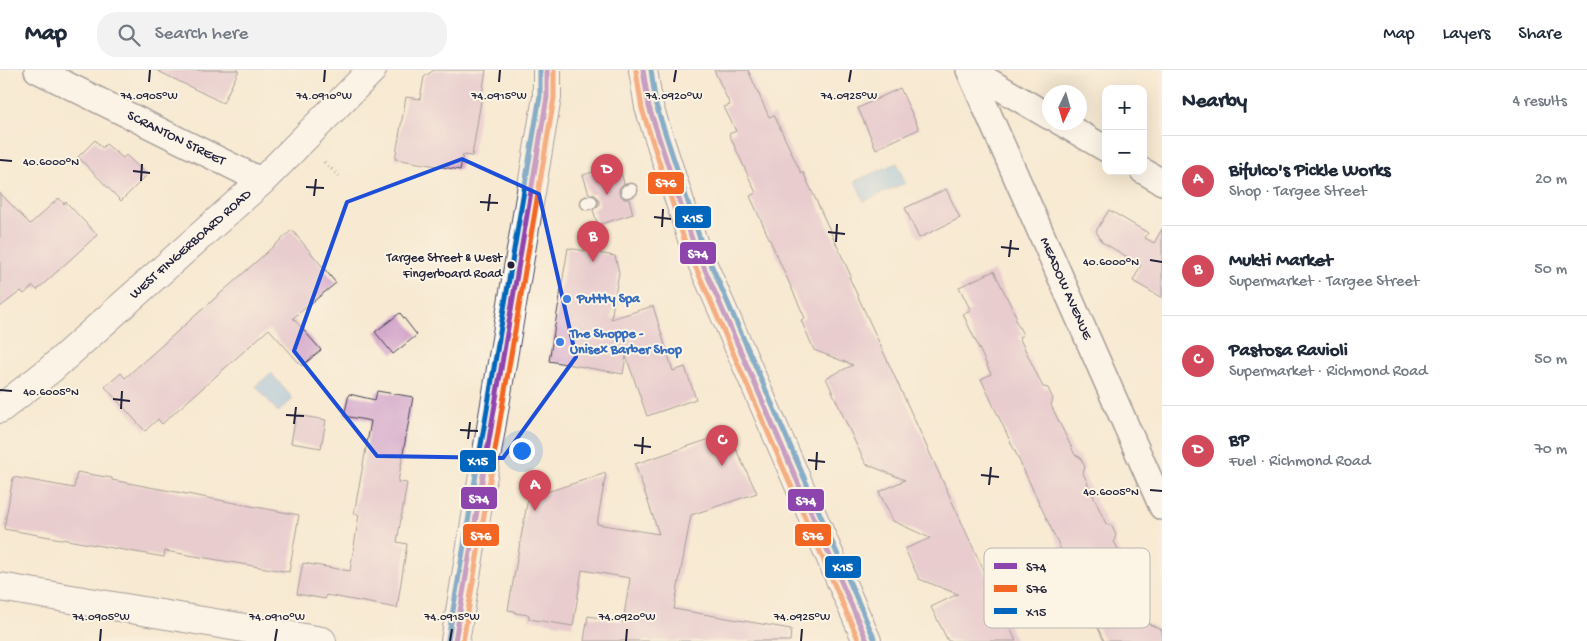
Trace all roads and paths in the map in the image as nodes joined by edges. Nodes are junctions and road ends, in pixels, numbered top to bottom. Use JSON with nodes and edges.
{"nodes":[{"id":1,"x":37,"y":70,"type":"edge"},
{"id":2,"x":372,"y":70,"type":"edge"},
{"id":3,"x":547,"y":70,"type":"edge"},
{"id":4,"x":565,"y":70,"type":"edge"},
{"id":5,"x":626,"y":70,"type":"edge"},
{"id":6,"x":643,"y":70,"type":"edge"},
{"id":7,"x":969,"y":70,"type":"edge"},
{"id":8,"x":547,"y":98,"type":"junction"},
{"id":9,"x":650,"y":107,"type":"junction"},
{"id":10,"x":1042,"y":112,"type":"edge"},
{"id":11,"x":1074,"y":130,"type":"edge"},
{"id":12,"x":1102,"y":147,"type":"edge"},
{"id":13,"x":324,"y":162,"type":"dead end"},
{"id":14,"x":1147,"y":173,"type":"edge"},
{"id":15,"x":339,"y":176,"type":"dead end"},
{"id":16,"x":262,"y":181,"type":"junction"},
{"id":17,"x":1162,"y":182,"type":"edge"},
{"id":18,"x":0,"y":409,"type":"edge"},
{"id":19,"x":1162,"y":507,"type":"edge"},
{"id":20,"x":0,"y":587,"type":"edge"},
{"id":21,"x":322,"y":641,"type":"edge"},
{"id":22,"x":455,"y":641,"type":"edge"},
{"id":23,"x":867,"y":641,"type":"edge"}],
"edges":[{"from":1,"to":16,"type":"street","name":"SCRANTON STREET"},
{"from":2,"to":16,"type":"main road","name":"WEST FINGERBOARD ROAD"},
{"from":3,"to":8,"type":"main road"},
{"from":4,"to":8,"type":"main road"},
{"from":5,"to":9,"type":"main road"},
{"from":6,"to":9,"type":"main road"},
{"from":7,"to":10,"type":"street"},
{"from":7,"to":19,"type":"street","name":"MEADOW AVENUE"},
{"from":8,"to":22,"type":"main road"},
{"from":9,"to":23,"type":"main road"},
{"from":11,"to":12,"type":"street"},
{"from":13,"to":15,"type":"path"},
{"from":14,"to":17,"type":"street"},
{"from":16,"to":18,"type":"main road","name":"WEST FINGERBOARD ROAD"},
{"from":20,"to":21,"type":"main road"}]}
